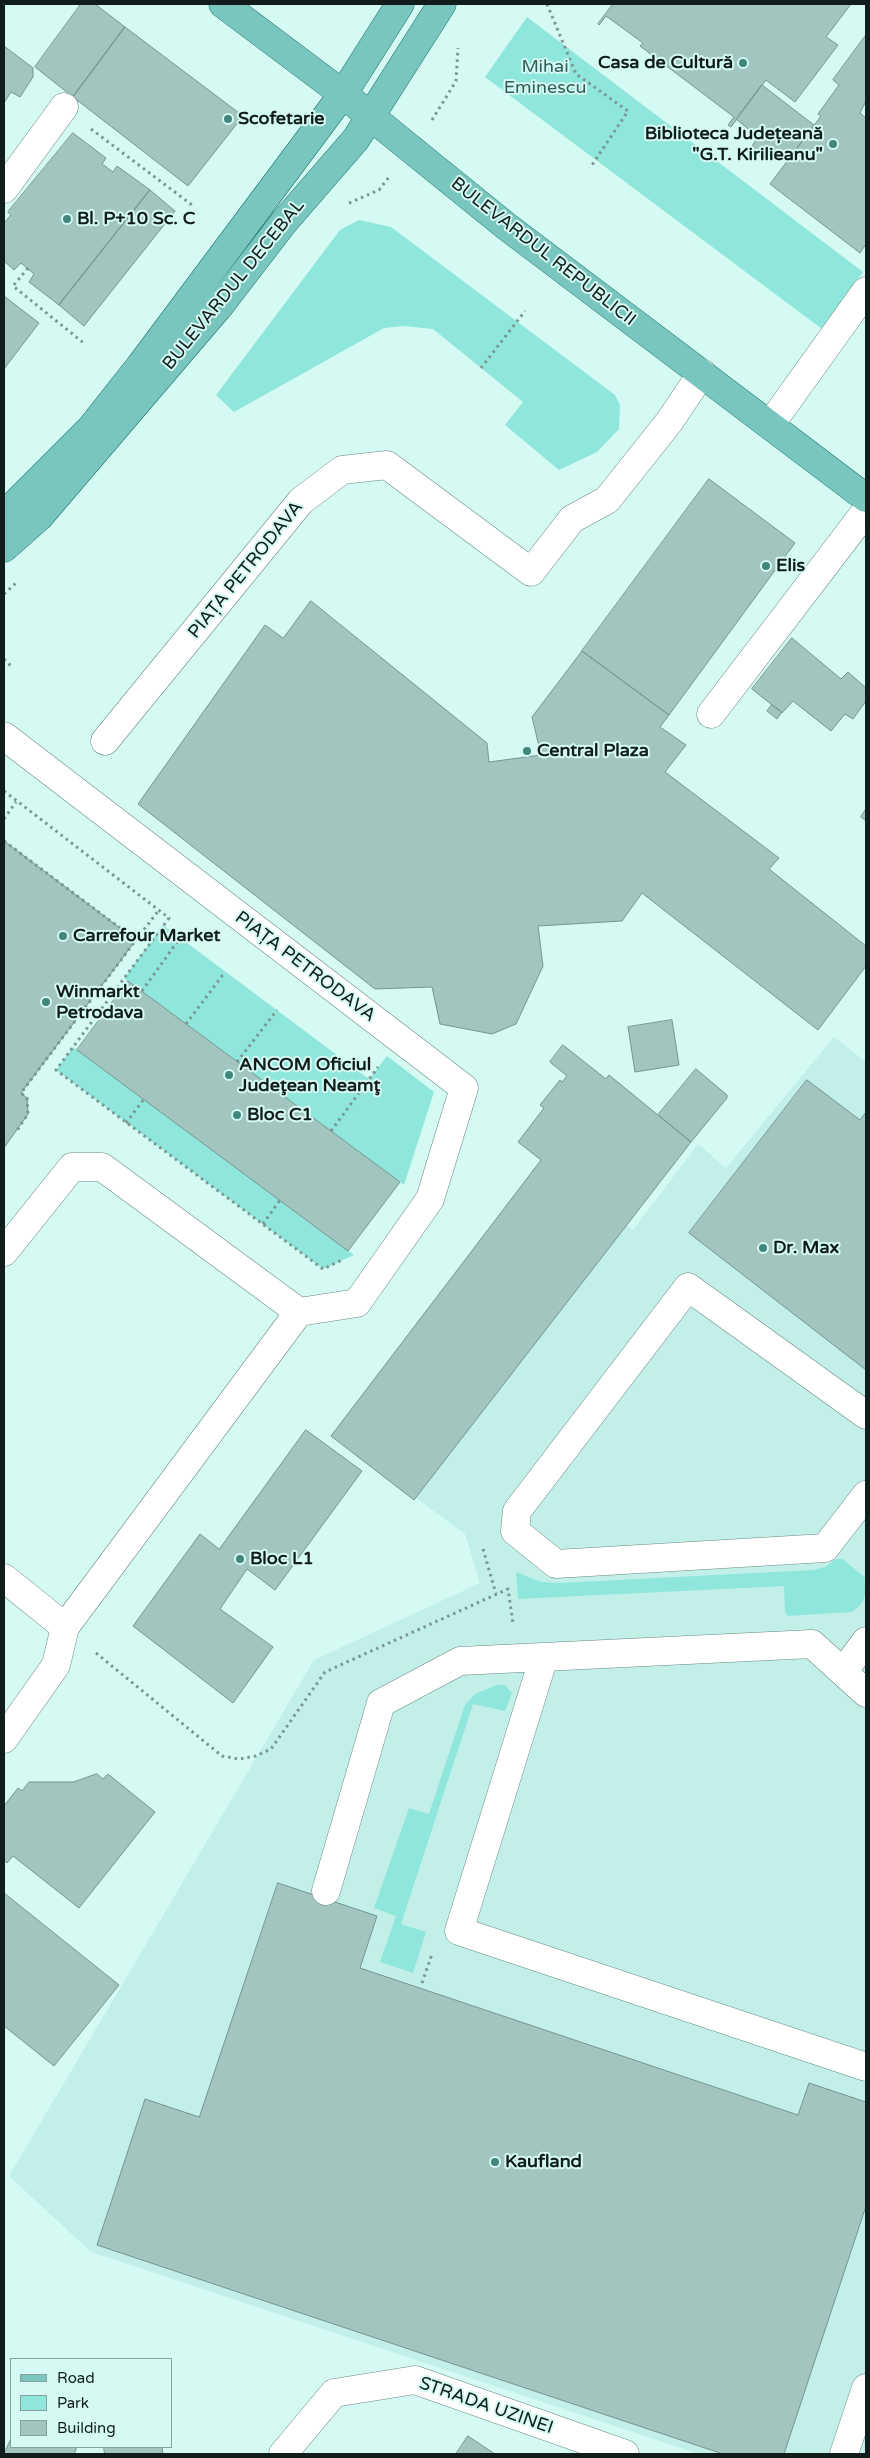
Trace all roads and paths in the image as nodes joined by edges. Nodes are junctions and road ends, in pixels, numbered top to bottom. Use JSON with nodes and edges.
{"nodes":[{"id":1,"x":223,"y":4,"type":"edge"},
{"id":2,"x":400,"y":4,"type":"edge"},
{"id":3,"x":442,"y":4,"type":"edge"},
{"id":4,"x":547,"y":4,"type":"edge"},
{"id":5,"x":343,"y":94,"type":"junction"},
{"id":6,"x":64,"y":107,"type":"dead end"},
{"id":7,"x":370,"y":116,"type":"junction"},
{"id":8,"x":87,"y":126,"type":"dead end"},
{"id":9,"x":590,"y":168,"type":"dead end"},
{"id":10,"x":4,"y":189,"type":"edge"},
{"id":11,"x":192,"y":205,"type":"dead end"},
{"id":12,"x":28,"y":268,"type":"dead end"},
{"id":13,"x":866,"y":292,"type":"edge"},
{"id":14,"x":525,"y":311,"type":"dead end"},
{"id":15,"x":84,"y":344,"type":"dead end"},
{"id":16,"x":480,"y":368,"type":"dead end"},
{"id":17,"x":702,"y":374,"type":"junction"},
{"id":18,"x":770,"y":425,"type":"junction"},
{"id":19,"x":866,"y":498,"type":"edge"},
{"id":20,"x":866,"y":511,"type":"edge"},
{"id":21,"x":4,"y":515,"type":"edge"},
{"id":22,"x":4,"y":548,"type":"edge"},
{"id":23,"x":4,"y":659,"type":"edge"},
{"id":24,"x":12,"y":667,"type":"dead end"},
{"id":25,"x":711,"y":714,"type":"dead end"},
{"id":26,"x":4,"y":736,"type":"edge"},
{"id":27,"x":105,"y":741,"type":"dead end"},
{"id":28,"x":4,"y":791,"type":"edge"},
{"id":29,"x":16,"y":802,"type":"junction"},
{"id":30,"x":4,"y":819,"type":"edge"},
{"id":31,"x":4,"y":842,"type":"edge"},
{"id":32,"x":159,"y":910,"type":"junction"},
{"id":33,"x":180,"y":938,"type":"dead end"},
{"id":34,"x":136,"y":940,"type":"junction"},
{"id":35,"x":225,"y":972,"type":"dead end"},
{"id":36,"x":142,"y":991,"type":"dead end"},
{"id":37,"x":277,"y":1010,"type":"dead end"},
{"id":38,"x":186,"y":1024,"type":"dead end"},
{"id":39,"x":238,"y":1062,"type":"dead end"},
{"id":40,"x":369,"y":1080,"type":"dead end"},
{"id":41,"x":144,"y":1099,"type":"dead end"},
{"id":42,"x":126,"y":1123,"type":"junction"},
{"id":43,"x":331,"y":1131,"type":"dead end"},
{"id":44,"x":16,"y":1132,"type":"dead end"},
{"id":45,"x":280,"y":1200,"type":"dead end"},
{"id":46,"x":263,"y":1224,"type":"junction"},
{"id":47,"x":4,"y":1252,"type":"edge"},
{"id":48,"x":346,"y":1258,"type":"dead end"},
{"id":49,"x":298,"y":1312,"type":"junction"},
{"id":50,"x":866,"y":1415,"type":"edge"},
{"id":51,"x":866,"y":1496,"type":"edge"},
{"id":52,"x":4,"y":1578,"type":"edge"},
{"id":53,"x":65,"y":1627,"type":"junction"},
{"id":54,"x":866,"y":1641,"type":"edge"},
{"id":55,"x":544,"y":1657,"type":"junction"},
{"id":56,"x":843,"y":1672,"type":"junction"},
{"id":57,"x":866,"y":1694,"type":"edge"},
{"id":58,"x":4,"y":1739,"type":"edge"},
{"id":59,"x":326,"y":1890,"type":"dead end"},
{"id":60,"x":866,"y":2067,"type":"edge"},
{"id":61,"x":866,"y":2388,"type":"edge"},
{"id":62,"x":854,"y":2443,"type":"edge"},
{"id":63,"x":282,"y":2454,"type":"edge"},
{"id":64,"x":625,"y":2454,"type":"edge"}],
"edges":[{"from":1,"to":5,"type":"main road","name":"BULEVARDUL REPUBLICII"},
{"from":2,"to":5,"type":"main road","name":"BULEVARDUL DECEBAL"},
{"from":3,"to":7,"type":"main road","name":"BULEVARDUL DECEBAL"},
{"from":4,"to":9,"type":"path"},
{"from":5,"to":7,"type":"main road","name":"BULEVARDUL REPUBLICII"},
{"from":5,"to":21,"type":"main road","name":"BULEVARDUL DECEBAL"},
{"from":6,"to":10,"type":"street"},
{"from":7,"to":17,"type":"main road","name":"BULEVARDUL REPUBLICII"},
{"from":7,"to":22,"type":"main road","name":"BULEVARDUL DECEBAL"},
{"from":8,"to":11,"type":"path"},
{"from":12,"to":15,"type":"path"},
{"from":13,"to":18,"type":"street"},
{"from":14,"to":16,"type":"path"},
{"from":17,"to":18,"type":"main road","name":"BULEVARDUL REPUBLICII"},
{"from":17,"to":27,"type":"street","name":"PIAȚA PETRODAVA"},
{"from":18,"to":19,"type":"main road","name":"BULEVARDUL REPUBLICII"},
{"from":20,"to":25,"type":"street"},
{"from":23,"to":24,"type":"path"},
{"from":26,"to":49,"type":"street","name":"PIAȚA PETRODAVA"},
{"from":28,"to":29,"type":"path"},
{"from":29,"to":30,"type":"path"},
{"from":29,"to":32,"type":"path"},
{"from":31,"to":34,"type":"path"},
{"from":32,"to":34,"type":"path"},
{"from":32,"to":42,"type":"path"},
{"from":33,"to":36,"type":"path"},
{"from":34,"to":44,"type":"path"},
{"from":35,"to":38,"type":"path"},
{"from":37,"to":39,"type":"path"},
{"from":40,"to":43,"type":"path"},
{"from":41,"to":42,"type":"path"},
{"from":42,"to":46,"type":"path"},
{"from":45,"to":46,"type":"path"},
{"from":46,"to":48,"type":"path"},
{"from":47,"to":49,"type":"street"},
{"from":49,"to":53,"type":"street"},
{"from":50,"to":51,"type":"street"},
{"from":52,"to":53,"type":"street"},
{"from":53,"to":58,"type":"street"},
{"from":54,"to":56,"type":"street"},
{"from":55,"to":56,"type":"street"},
{"from":55,"to":59,"type":"street"},
{"from":55,"to":60,"type":"street"},
{"from":56,"to":57,"type":"street"},
{"from":61,"to":62,"type":"street"},
{"from":63,"to":64,"type":"street","name":"STRADA UZINEI"}]}
